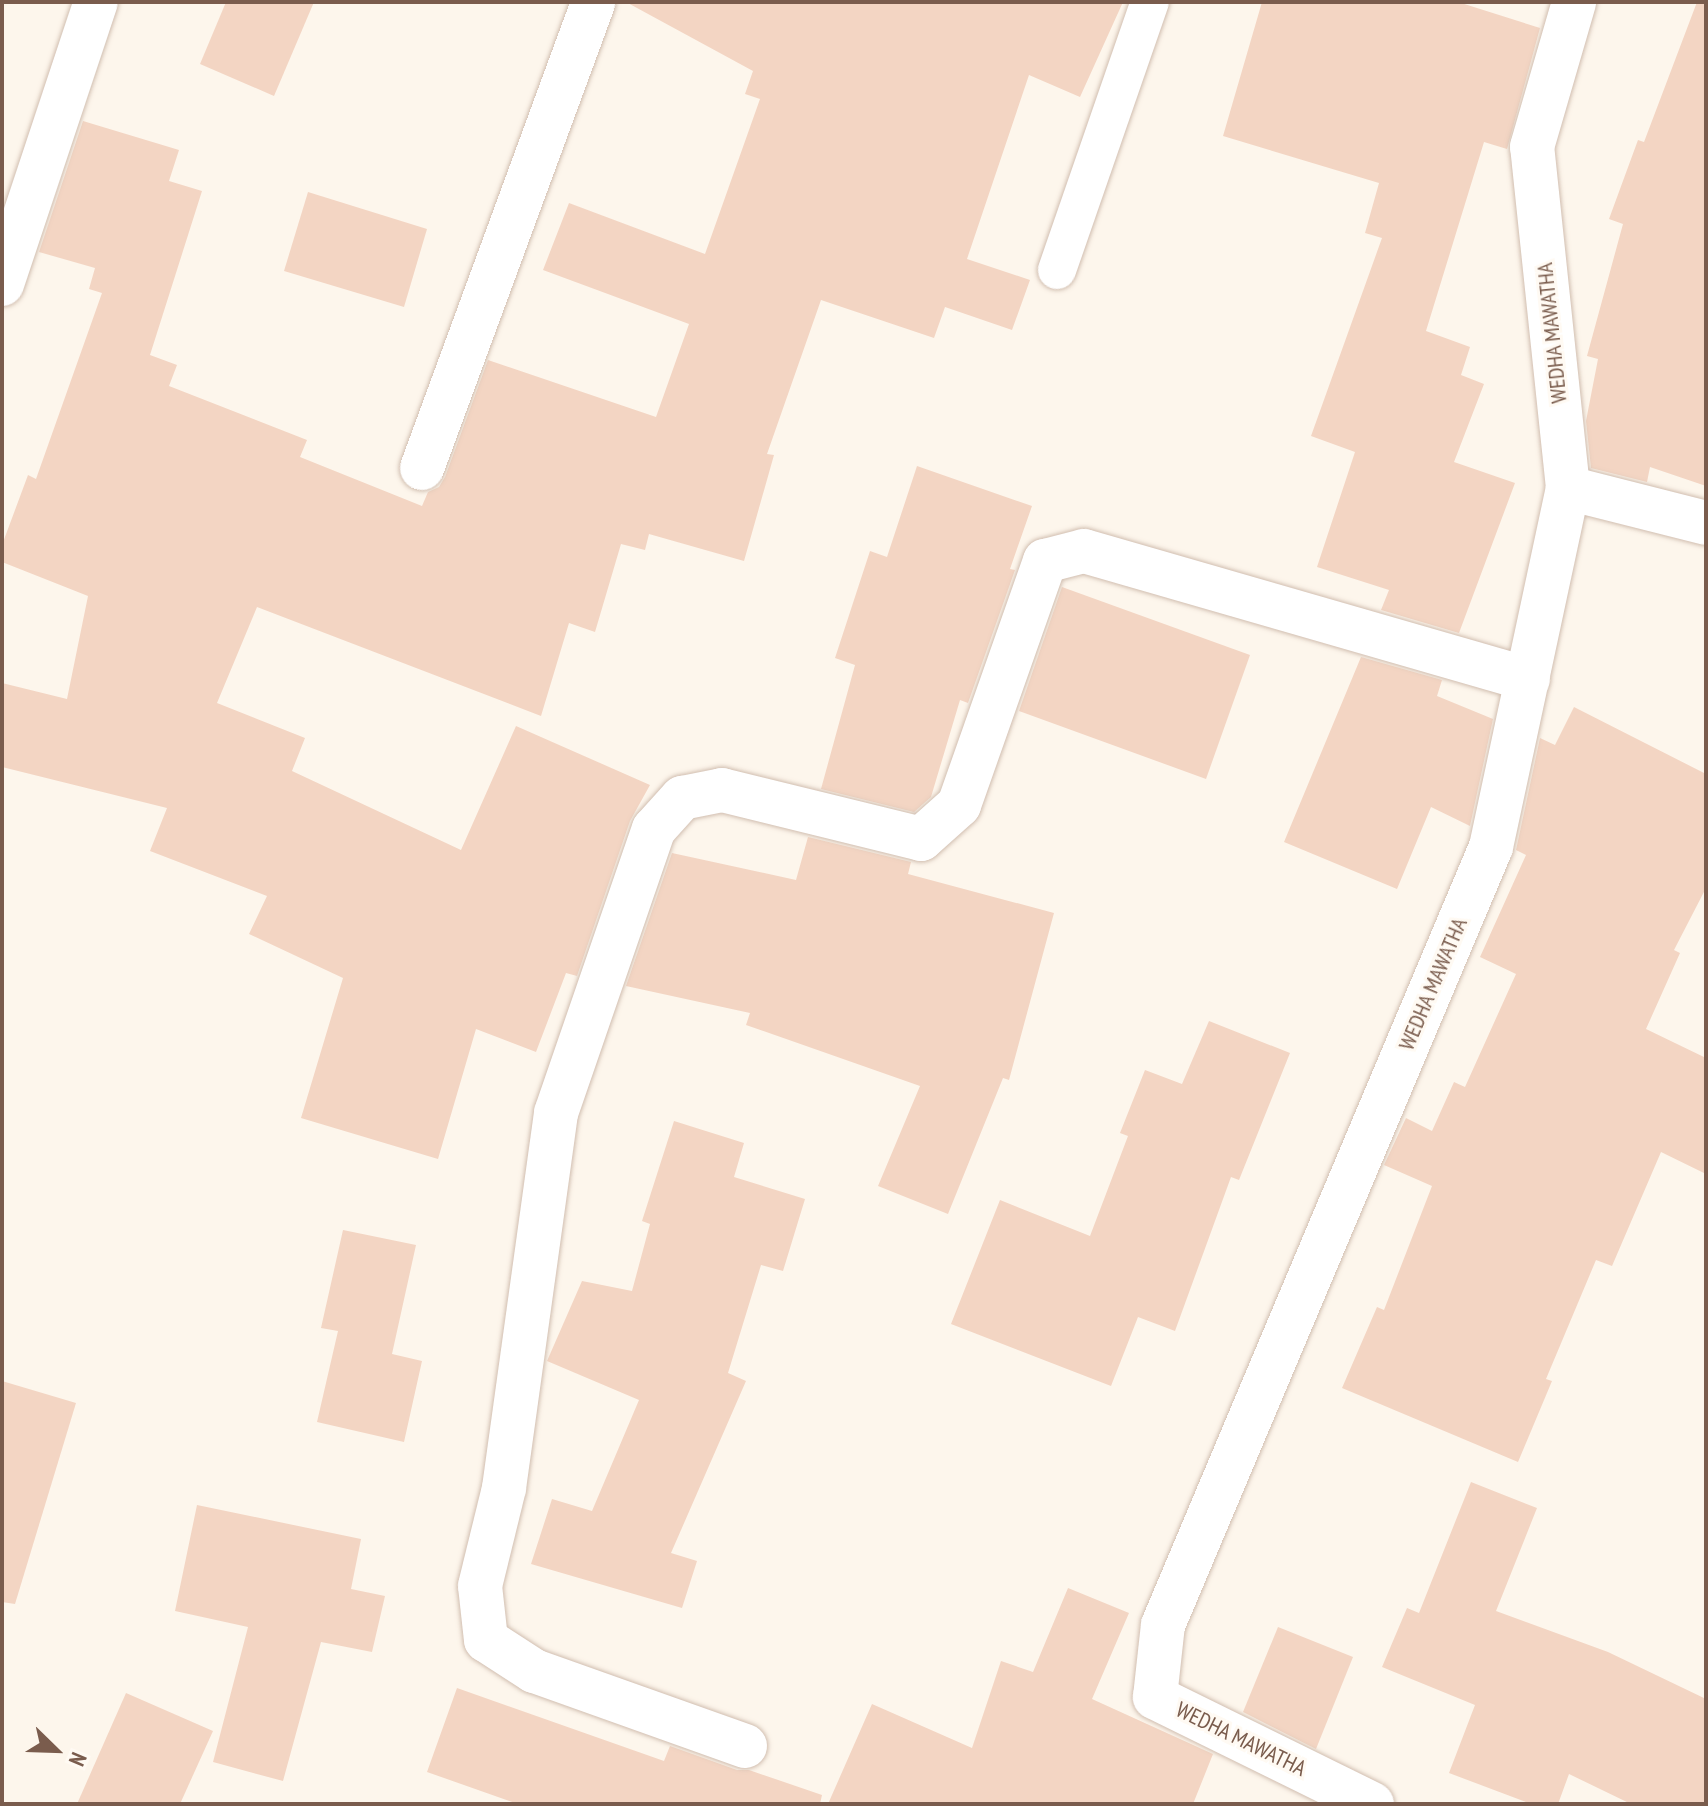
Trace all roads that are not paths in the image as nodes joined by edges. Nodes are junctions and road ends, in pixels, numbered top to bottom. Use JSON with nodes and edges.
{"nodes":[{"id":1,"x":96,"y":2,"type":"edge"},
{"id":2,"x":593,"y":2,"type":"edge"},
{"id":3,"x":1150,"y":2,"type":"edge"},
{"id":4,"x":1574,"y":2,"type":"edge"},
{"id":5,"x":1057,"y":270,"type":"dead end"},
{"id":6,"x":2,"y":284,"type":"edge"},
{"id":7,"x":422,"y":468,"type":"dead end"},
{"id":8,"x":1568,"y":488,"type":"junction"},
{"id":9,"x":1706,"y":523,"type":"edge"},
{"id":10,"x":1528,"y":679,"type":"junction"},
{"id":11,"x":745,"y":1746,"type":"dead end"},
{"id":12,"x":1372,"y":1804,"type":"edge"}],
"edges":[{"from":1,"to":6,"type":"street"},
{"from":2,"to":7,"type":"street"},
{"from":3,"to":5,"type":"lane"},
{"from":4,"to":8,"type":"street","name":"WEDHA MAWATHA"},
{"from":8,"to":9,"type":"street"},
{"from":8,"to":10,"type":"street","name":"WEDHA MAWATHA"},
{"from":10,"to":11,"type":"street"},
{"from":10,"to":12,"type":"street","name":"WEDHA MAWATHA"}]}
